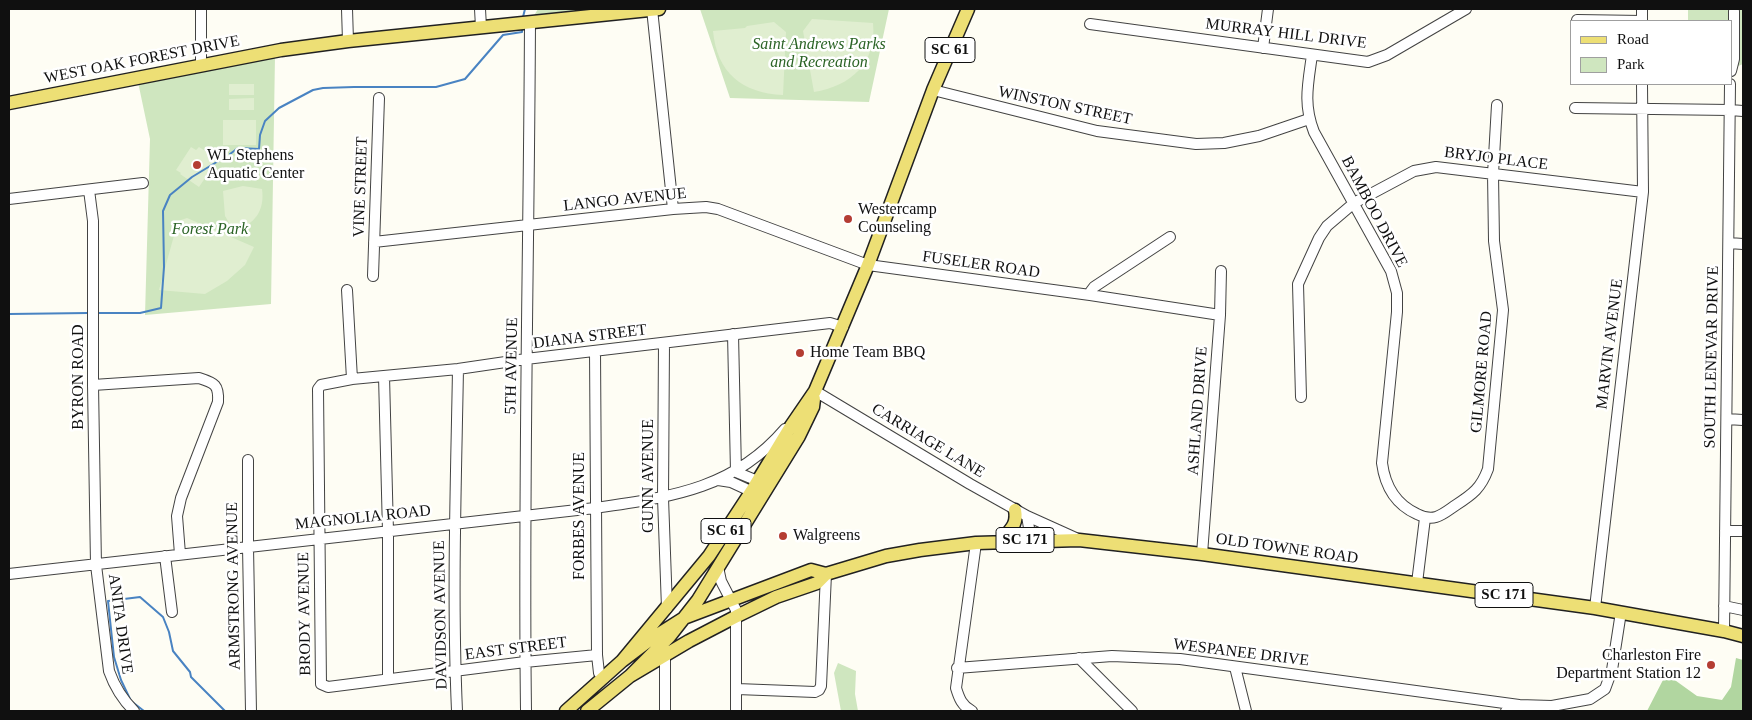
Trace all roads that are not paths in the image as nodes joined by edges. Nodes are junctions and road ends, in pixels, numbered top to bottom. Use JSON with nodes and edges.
{"nodes":[{"id":1,"x":201,"y":9,"type":"edge"},
{"id":2,"x":347,"y":9,"type":"edge"},
{"id":3,"x":480,"y":9,"type":"edge"},
{"id":4,"x":652,"y":9,"type":"edge"},
{"id":5,"x":659,"y":9,"type":"edge"},
{"id":6,"x":968,"y":9,"type":"edge"},
{"id":7,"x":1268,"y":9,"type":"edge"},
{"id":8,"x":1466,"y":9,"type":"edge"},
{"id":9,"x":1734,"y":11,"type":"dead end"},
{"id":10,"x":530,"y":22,"type":"junction"},
{"id":11,"x":1090,"y":24,"type":"dead end"},
{"id":12,"x":481,"y":27,"type":"junction"},
{"id":13,"x":348,"y":41,"type":"junction"},
{"id":14,"x":1263,"y":48,"type":"junction"},
{"id":15,"x":1312,"y":55,"type":"junction"},
{"id":16,"x":201,"y":65,"type":"junction"},
{"id":17,"x":1732,"y":67,"type":"edge"},
{"id":18,"x":1642,"y":85,"type":"edge"},
{"id":19,"x":1730,"y":85,"type":"edge"},
{"id":20,"x":933,"y":90,"type":"junction"},
{"id":21,"x":379,"y":98,"type":"dead end"},
{"id":22,"x":9,"y":104,"type":"edge"},
{"id":23,"x":1497,"y":104,"type":"dead end"},
{"id":24,"x":1576,"y":108,"type":"dead end"},
{"id":25,"x":1642,"y":108,"type":"junction"},
{"id":26,"x":1730,"y":110,"type":"junction"},
{"id":27,"x":1743,"y":112,"type":"edge"},
{"id":28,"x":1309,"y":119,"type":"junction"},
{"id":29,"x":1493,"y":174,"type":"junction"},
{"id":30,"x":143,"y":183,"type":"dead end"},
{"id":31,"x":89,"y":190,"type":"junction"},
{"id":32,"x":1643,"y":192,"type":"junction"},
{"id":33,"x":9,"y":199,"type":"edge"},
{"id":34,"x":1354,"y":203,"type":"junction"},
{"id":35,"x":673,"y":209,"type":"junction"},
{"id":36,"x":530,"y":224,"type":"junction"},
{"id":37,"x":1170,"y":237,"type":"dead end"},
{"id":38,"x":374,"y":242,"type":"junction"},
{"id":39,"x":1729,"y":243,"type":"junction"},
{"id":40,"x":1743,"y":244,"type":"edge"},
{"id":41,"x":868,"y":265,"type":"junction"},
{"id":42,"x":1221,"y":271,"type":"dead end"},
{"id":43,"x":373,"y":276,"type":"dead end"},
{"id":44,"x":347,"y":290,"type":"dead end"},
{"id":45,"x":1090,"y":295,"type":"junction"},
{"id":46,"x":1220,"y":315,"type":"junction"},
{"id":47,"x":843,"y":327,"type":"junction"},
{"id":48,"x":733,"y":334,"type":"junction"},
{"id":49,"x":664,"y":343,"type":"junction"},
{"id":50,"x":595,"y":351,"type":"junction"},
{"id":51,"x":526,"y":359,"type":"junction"},
{"id":52,"x":458,"y":369,"type":"junction"},
{"id":53,"x":384,"y":376,"type":"junction"},
{"id":54,"x":352,"y":379,"type":"junction"},
{"id":55,"x":93,"y":385,"type":"junction"},
{"id":56,"x":815,"y":391,"type":"junction"},
{"id":57,"x":317,"y":394,"type":"joint"},
{"id":58,"x":1301,"y":397,"type":"dead end"},
{"id":59,"x":1727,"y":419,"type":"junction"},
{"id":60,"x":1743,"y":420,"type":"edge"},
{"id":61,"x":248,"y":460,"type":"dead end"},
{"id":62,"x":736,"y":472,"type":"junction"},
{"id":63,"x":718,"y":480,"type":"junction"},
{"id":64,"x":760,"y":489,"type":"junction"},
{"id":65,"x":663,"y":498,"type":"junction"},
{"id":66,"x":595,"y":508,"type":"junction"},
{"id":67,"x":1015,"y":510,"type":"junction"},
{"id":68,"x":525,"y":516,"type":"junction"},
{"id":69,"x":1027,"y":516,"type":"junction"},
{"id":70,"x":1425,"y":518,"type":"junction"},
{"id":71,"x":455,"y":523,"type":"junction"},
{"id":72,"x":1725,"y":531,"type":"junction"},
{"id":73,"x":1743,"y":531,"type":"edge"},
{"id":74,"x":388,"y":532,"type":"junction"},
{"id":75,"x":320,"y":538,"type":"junction"},
{"id":76,"x":1031,"y":540,"type":"junction"},
{"id":77,"x":1078,"y":540,"type":"junction"},
{"id":78,"x":1000,"y":542,"type":"junction"},
{"id":79,"x":976,"y":543,"type":"junction"},
{"id":80,"x":248,"y":546,"type":"junction"},
{"id":81,"x":180,"y":554,"type":"junction"},
{"id":82,"x":1202,"y":554,"type":"junction"},
{"id":83,"x":165,"y":556,"type":"junction"},
{"id":84,"x":96,"y":564,"type":"junction"},
{"id":85,"x":718,"y":567,"type":"junction"},
{"id":86,"x":9,"y":574,"type":"edge"},
{"id":87,"x":826,"y":574,"type":"junction"},
{"id":88,"x":1417,"y":583,"type":"junction"},
{"id":89,"x":732,"y":600,"type":"junction"},
{"id":90,"x":1724,"y":606,"type":"junction"},
{"id":91,"x":667,"y":608,"type":"junction"},
{"id":92,"x":1595,"y":608,"type":"junction"},
{"id":93,"x":1743,"y":610,"type":"edge"},
{"id":94,"x":172,"y":612,"type":"dead end"},
{"id":95,"x":1621,"y":612,"type":"junction"},
{"id":96,"x":737,"y":616,"type":"junction"},
{"id":97,"x":684,"y":618,"type":"junction"},
{"id":98,"x":1724,"y":631,"type":"junction"},
{"id":99,"x":1743,"y":636,"type":"edge"},
{"id":100,"x":596,"y":655,"type":"junction"},
{"id":101,"x":665,"y":655,"type":"junction"},
{"id":102,"x":1079,"y":658,"type":"junction"},
{"id":103,"x":622,"y":661,"type":"junction"},
{"id":104,"x":525,"y":662,"type":"junction"},
{"id":105,"x":1235,"y":666,"type":"junction"},
{"id":106,"x":957,"y":668,"type":"junction"},
{"id":107,"x":455,"y":671,"type":"junction"},
{"id":108,"x":630,"y":676,"type":"junction"},
{"id":109,"x":604,"y":678,"type":"junction"},
{"id":110,"x":388,"y":679,"type":"junction"},
{"id":111,"x":321,"y":684,"type":"joint"},
{"id":112,"x":737,"y":689,"type":"junction"},
{"id":113,"x":1519,"y":705,"type":"junction"},
{"id":114,"x":134,"y":711,"type":"edge"},
{"id":115,"x":252,"y":711,"type":"edge"},
{"id":116,"x":457,"y":711,"type":"edge"},
{"id":117,"x":526,"y":711,"type":"edge"},
{"id":118,"x":566,"y":711,"type":"edge"},
{"id":119,"x":587,"y":711,"type":"edge"},
{"id":120,"x":665,"y":711,"type":"edge"},
{"id":121,"x":736,"y":711,"type":"edge"},
{"id":122,"x":972,"y":711,"type":"edge"},
{"id":123,"x":1132,"y":711,"type":"edge"},
{"id":124,"x":1246,"y":711,"type":"edge"},
{"id":125,"x":1506,"y":711,"type":"edge"}],
"edges":[{"from":1,"to":16,"type":"street"},
{"from":2,"to":13,"type":"street"},
{"from":3,"to":12,"type":"street"},
{"from":4,"to":5,"type":"main road","name":"WEST OAK FOREST DRIVE"},
{"from":4,"to":10,"type":"main road","name":"WEST OAK FOREST DRIVE"},
{"from":4,"to":35,"type":"street"},
{"from":6,"to":20,"type":"main road","number":"SC 61"},
{"from":7,"to":14,"type":"street"},
{"from":8,"to":15,"type":"street","name":"MURRAY HILL DRIVE"},
{"from":9,"to":17,"type":"street"},
{"from":10,"to":12,"type":"main road","name":"WEST OAK FOREST DRIVE"},
{"from":10,"to":36,"type":"street","name":"5TH AVENUE"},
{"from":11,"to":14,"type":"street","name":"MURRAY HILL DRIVE"},
{"from":12,"to":13,"type":"main road","name":"WEST OAK FOREST DRIVE"},
{"from":13,"to":16,"type":"main road","name":"WEST OAK FOREST DRIVE"},
{"from":14,"to":15,"type":"street","name":"MURRAY HILL DRIVE"},
{"from":15,"to":28,"type":"street","name":"BAMBOO DRIVE"},
{"from":16,"to":22,"type":"main road","name":"WEST OAK FOREST DRIVE"},
{"from":18,"to":25,"type":"street","name":"MARVIN AVENUE"},
{"from":19,"to":26,"type":"street","name":"SOUTH LENEVAR DRIVE"},
{"from":20,"to":28,"type":"street","name":"WINSTON STREET"},
{"from":20,"to":41,"type":"main road","number":"SC 61"},
{"from":21,"to":38,"type":"street","name":"VINE STREET"},
{"from":23,"to":29,"type":"street","name":"GILMORE ROAD"},
{"from":24,"to":25,"type":"street"},
{"from":25,"to":26,"type":"street"},
{"from":25,"to":32,"type":"street","name":"MARVIN AVENUE"},
{"from":26,"to":27,"type":"street"},
{"from":26,"to":39,"type":"street","name":"SOUTH LENEVAR DRIVE"},
{"from":28,"to":34,"type":"street","name":"BAMBOO DRIVE"},
{"from":29,"to":32,"type":"street","name":"BRYJO PLACE"},
{"from":29,"to":34,"type":"street","name":"BRYJO PLACE"},
{"from":29,"to":70,"type":"street","name":"GILMORE ROAD"},
{"from":30,"to":31,"type":"street"},
{"from":31,"to":33,"type":"street"},
{"from":31,"to":55,"type":"street","name":"BYRON ROAD"},
{"from":32,"to":92,"type":"street","name":"MARVIN AVENUE"},
{"from":34,"to":58,"type":"street","name":"BRYJO PLACE"},
{"from":34,"to":70,"type":"street","name":"BAMBOO DRIVE"},
{"from":35,"to":36,"type":"street","name":"LANGO AVENUE"},
{"from":35,"to":41,"type":"street","name":"LANGO AVENUE"},
{"from":36,"to":38,"type":"street","name":"LANGO AVENUE"},
{"from":36,"to":51,"type":"street","name":"5TH AVENUE"},
{"from":37,"to":45,"type":"street"},
{"from":38,"to":43,"type":"street","name":"VINE STREET"},
{"from":39,"to":40,"type":"street"},
{"from":39,"to":59,"type":"street","name":"SOUTH LENEVAR DRIVE"},
{"from":41,"to":45,"type":"street","name":"FUSELER ROAD"},
{"from":41,"to":47,"type":"main road","number":"SC 61"},
{"from":42,"to":46,"type":"street","name":"ASHLAND DRIVE"},
{"from":44,"to":54,"type":"street"},
{"from":45,"to":46,"type":"street","name":"FUSELER ROAD"},
{"from":46,"to":82,"type":"street","name":"ASHLAND DRIVE"},
{"from":47,"to":48,"type":"street","name":"DIANA STREET"},
{"from":47,"to":56,"type":"main road","number":"SC 61"},
{"from":48,"to":49,"type":"street","name":"DIANA STREET"},
{"from":48,"to":62,"type":"street"},
{"from":49,"to":50,"type":"street","name":"DIANA STREET"},
{"from":49,"to":65,"type":"street","name":"GUNN AVENUE"},
{"from":50,"to":51,"type":"street","name":"DIANA STREET"},
{"from":50,"to":66,"type":"street","name":"FORBES AVENUE"},
{"from":51,"to":52,"type":"street","name":"DIANA STREET"},
{"from":51,"to":68,"type":"street","name":"5TH AVENUE"},
{"from":52,"to":53,"type":"street","name":"DIANA STREET"},
{"from":52,"to":71,"type":"street","name":"DAVIDSON AVENUE"},
{"from":53,"to":54,"type":"street","name":"DIANA STREET"},
{"from":53,"to":74,"type":"street"},
{"from":54,"to":57,"type":"street","name":"DIANA STREET"},
{"from":55,"to":81,"type":"street"},
{"from":55,"to":84,"type":"street","name":"BYRON ROAD"},
{"from":56,"to":62,"type":"street","name":"MAGNOLIA ROAD"},
{"from":56,"to":64,"type":"main road","number":"SC 61"},
{"from":56,"to":67,"type":"street","name":"CARRIAGE LANE"},
{"from":57,"to":75,"type":"street","name":"BRODY AVENUE"},
{"from":59,"to":60,"type":"street"},
{"from":59,"to":72,"type":"street","name":"SOUTH LENEVAR DRIVE"},
{"from":61,"to":80,"type":"street","name":"ARMSTRONG AVENUE"},
{"from":62,"to":63,"type":"street","name":"MAGNOLIA ROAD"},
{"from":62,"to":64,"type":"street"},
{"from":63,"to":64,"type":"street"},
{"from":63,"to":65,"type":"street","name":"MAGNOLIA ROAD"},
{"from":64,"to":85,"type":"main road","number":"SC 61"},
{"from":64,"to":91,"type":"main road","number":"SC 61"},
{"from":65,"to":66,"type":"street","name":"MAGNOLIA ROAD"},
{"from":65,"to":91,"type":"street","name":"GUNN AVENUE"},
{"from":66,"to":68,"type":"street","name":"MAGNOLIA ROAD"},
{"from":66,"to":100,"type":"street","name":"FORBES AVENUE"},
{"from":67,"to":69,"type":"street","name":"CARRIAGE LANE"},
{"from":67,"to":78,"type":"main road"},
{"from":68,"to":71,"type":"street","name":"MAGNOLIA ROAD"},
{"from":68,"to":104,"type":"street","name":"5TH AVENUE"},
{"from":69,"to":76,"type":"street"},
{"from":69,"to":77,"type":"street","name":"CARRIAGE LANE"},
{"from":70,"to":88,"type":"street"},
{"from":71,"to":74,"type":"street","name":"MAGNOLIA ROAD"},
{"from":71,"to":107,"type":"street","name":"DAVIDSON AVENUE"},
{"from":72,"to":73,"type":"street"},
{"from":72,"to":90,"type":"street","name":"SOUTH LENEVAR DRIVE"},
{"from":74,"to":75,"type":"street","name":"MAGNOLIA ROAD"},
{"from":74,"to":110,"type":"street"},
{"from":75,"to":80,"type":"street","name":"MAGNOLIA ROAD"},
{"from":75,"to":111,"type":"street","name":"BRODY AVENUE"},
{"from":76,"to":77,"type":"main road","name":"OLD TOWNE ROAD","number":"SC 171"},
{"from":76,"to":78,"type":"main road","name":"OLD TOWNE ROAD","number":"SC 171"},
{"from":77,"to":82,"type":"main road","name":"OLD TOWNE ROAD","number":"SC 171"},
{"from":78,"to":79,"type":"main road","name":"OLD TOWNE ROAD","number":"SC 171"},
{"from":79,"to":87,"type":"main road","name":"OLD TOWNE ROAD","number":"SC 171"},
{"from":79,"to":106,"type":"street"},
{"from":80,"to":81,"type":"street","name":"MAGNOLIA ROAD"},
{"from":80,"to":115,"type":"street","name":"ARMSTRONG AVENUE"},
{"from":81,"to":83,"type":"street","name":"MAGNOLIA ROAD"},
{"from":82,"to":88,"type":"main road","name":"OLD TOWNE ROAD","number":"SC 171"},
{"from":83,"to":84,"type":"street","name":"MAGNOLIA ROAD"},
{"from":83,"to":94,"type":"street"},
{"from":84,"to":86,"type":"street","name":"MAGNOLIA ROAD"},
{"from":84,"to":114,"type":"street","name":"ANITA DRIVE"},
{"from":85,"to":89,"type":"street"},
{"from":85,"to":97,"type":"main road","number":"SC 61"},
{"from":87,"to":89,"type":"main road","number":"SC 171"},
{"from":87,"to":96,"type":"main road","number":"SC 171"},
{"from":87,"to":112,"type":"street"},
{"from":88,"to":92,"type":"main road","name":"OLD TOWNE ROAD","number":"SC 171"},
{"from":89,"to":96,"type":"street"},
{"from":89,"to":97,"type":"main road","number":"SC 171"},
{"from":90,"to":93,"type":"street"},
{"from":90,"to":98,"type":"street","name":"SOUTH LENEVAR DRIVE"},
{"from":91,"to":103,"type":"main road","number":"SC 61"},
{"from":92,"to":95,"type":"main road","name":"OLD TOWNE ROAD","number":"SC 171"},
{"from":95,"to":98,"type":"main road","name":"OLD TOWNE ROAD","number":"SC 171"},
{"from":95,"to":113,"type":"street","name":"WESPANEE DRIVE"},
{"from":96,"to":101,"type":"main road","number":"SC 171"},
{"from":96,"to":112,"type":"street"},
{"from":97,"to":103,"type":"main road","number":"SC 171"},
{"from":97,"to":108,"type":"main road","number":"SC 61"},
{"from":98,"to":99,"type":"main road","name":"OLD TOWNE ROAD","number":"SC 171"},
{"from":100,"to":104,"type":"street","name":"EAST STREET"},
{"from":100,"to":109,"type":"street","name":"FORBES AVENUE"},
{"from":101,"to":108,"type":"main road","number":"SC 171"},
{"from":101,"to":120,"type":"street"},
{"from":102,"to":105,"type":"street","name":"WESPANEE DRIVE"},
{"from":102,"to":106,"type":"street","name":"WESPANEE DRIVE"},
{"from":102,"to":123,"type":"street"},
{"from":103,"to":109,"type":"main road","number":"SC 171"},
{"from":104,"to":107,"type":"street","name":"EAST STREET"},
{"from":104,"to":117,"type":"street","name":"5TH AVENUE"},
{"from":105,"to":113,"type":"street","name":"WESPANEE DRIVE"},
{"from":105,"to":124,"type":"street"},
{"from":106,"to":122,"type":"street"},
{"from":107,"to":110,"type":"street","name":"EAST STREET"},
{"from":107,"to":116,"type":"street","name":"DAVIDSON AVENUE"},
{"from":108,"to":119,"type":"main road","number":"SC 171"},
{"from":109,"to":118,"type":"main road","number":"SC 171"},
{"from":110,"to":111,"type":"street","name":"EAST STREET"},
{"from":112,"to":121,"type":"street"},
{"from":113,"to":125,"type":"street"}]}
